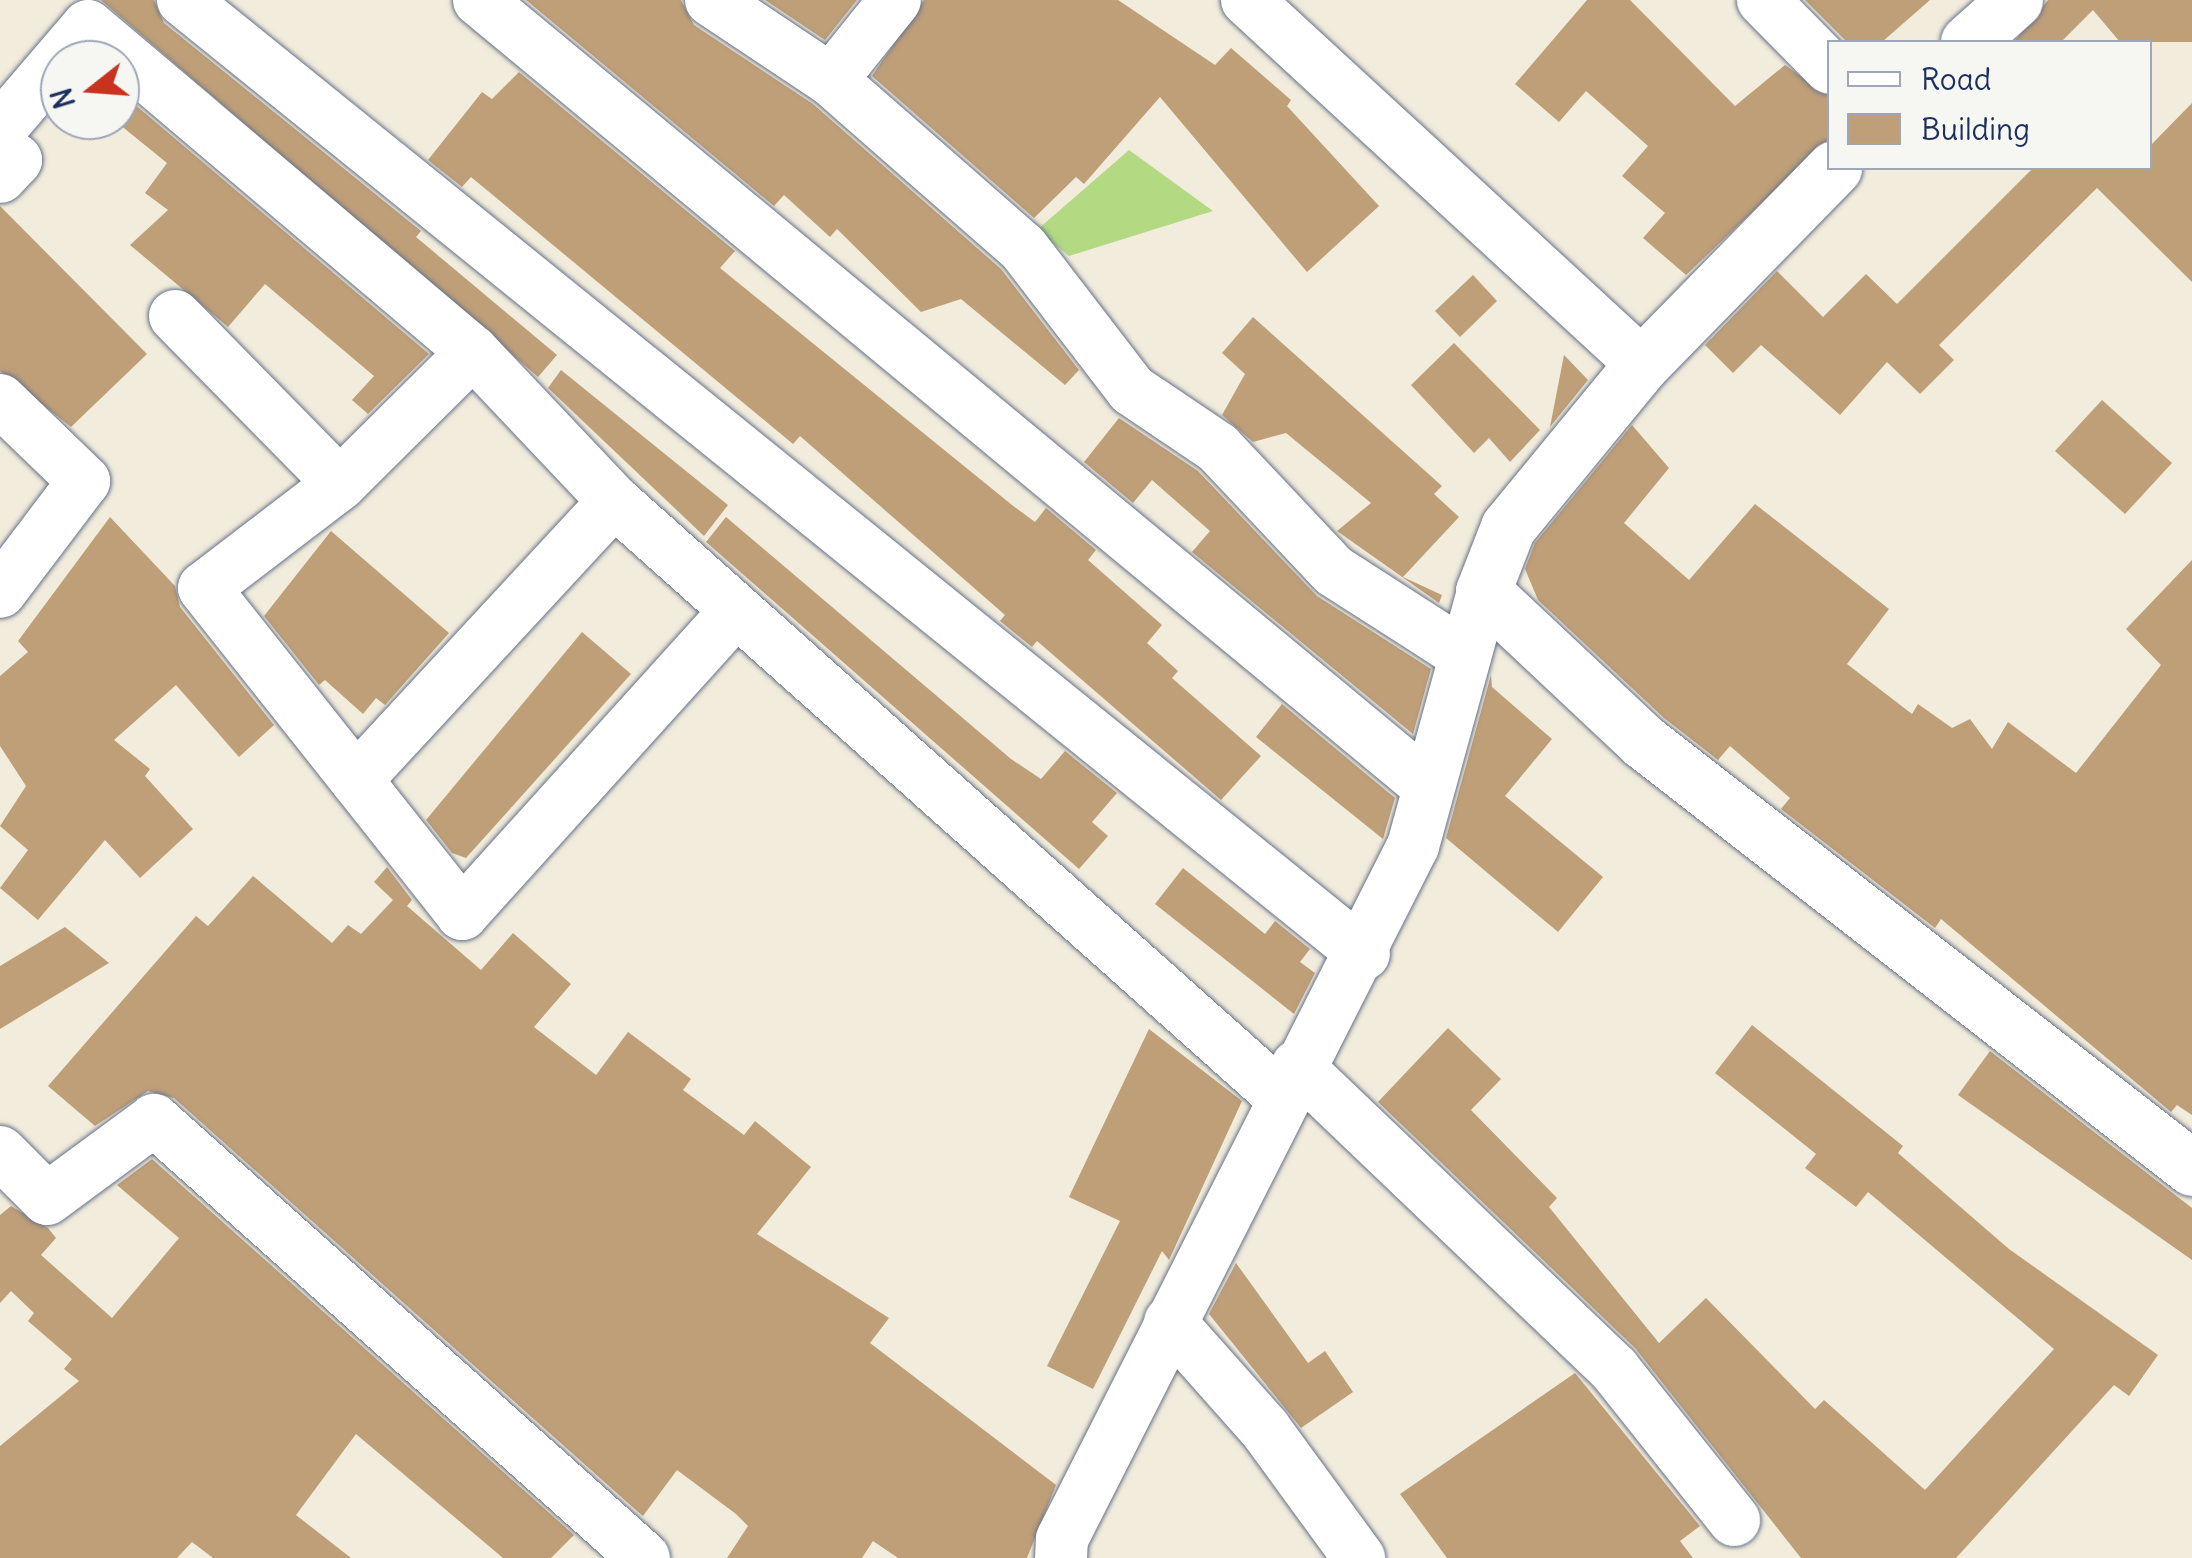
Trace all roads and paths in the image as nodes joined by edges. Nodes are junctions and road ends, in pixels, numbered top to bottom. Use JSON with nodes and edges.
{"nodes":[{"id":1,"x":182,"y":0,"type":"edge"},
{"id":2,"x":478,"y":0,"type":"edge"},
{"id":3,"x":711,"y":0,"type":"edge"},
{"id":4,"x":895,"y":0,"type":"edge"},
{"id":5,"x":1247,"y":0,"type":"edge"},
{"id":6,"x":1763,"y":0,"type":"edge"},
{"id":7,"x":2016,"y":0,"type":"edge"},
{"id":8,"x":1970,"y":40,"type":"edge"},
{"id":9,"x":1827,"y":65,"type":"edge"},
{"id":10,"x":832,"y":80,"type":"junction"},
{"id":11,"x":0,"y":129,"type":"edge"},
{"id":12,"x":0,"y":148,"type":"edge"},
{"id":13,"x":1832,"y":170,"type":"edge"},
{"id":14,"x":0,"y":178,"type":"edge"},
{"id":15,"x":175,"y":316,"type":"dead end"},
{"id":16,"x":472,"y":352,"type":"junction"},
{"id":17,"x":1642,"y":364,"type":"junction"},
{"id":18,"x":0,"y":400,"type":"edge"},
{"id":19,"x":340,"y":484,"type":"junction"},
{"id":20,"x":614,"y":501,"type":"junction"},
{"id":21,"x":1483,"y":591,"type":"junction"},
{"id":22,"x":0,"y":592,"type":"edge"},
{"id":23,"x":736,"y":611,"type":"junction"},
{"id":24,"x":1465,"y":655,"type":"junction"},
{"id":25,"x":356,"y":780,"type":"junction"},
{"id":26,"x":1428,"y":785,"type":"junction"},
{"id":27,"x":1364,"y":954,"type":"junction"},
{"id":28,"x":1289,"y":1082,"type":"junction"},
{"id":29,"x":0,"y":1152,"type":"edge"},
{"id":30,"x":2192,"y":1168,"type":"edge"},
{"id":31,"x":1170,"y":1322,"type":"junction"},
{"id":32,"x":1734,"y":1520,"type":"dead end"},
{"id":33,"x":639,"y":1556,"type":"edge"},
{"id":34,"x":1061,"y":1558,"type":"edge"},
{"id":35,"x":1359,"y":1558,"type":"edge"}],
"edges":[{"from":1,"to":27,"type":"street"},
{"from":2,"to":26,"type":"street"},
{"from":3,"to":10,"type":"street"},
{"from":4,"to":10,"type":"street"},
{"from":5,"to":17,"type":"street"},
{"from":6,"to":9,"type":"street"},
{"from":7,"to":8,"type":"main road"},
{"from":10,"to":24,"type":"street"},
{"from":11,"to":16,"type":"street"},
{"from":12,"to":14,"type":"street"},
{"from":13,"to":17,"type":"main road"},
{"from":15,"to":19,"type":"street"},
{"from":16,"to":19,"type":"street"},
{"from":16,"to":20,"type":"street"},
{"from":17,"to":21,"type":"main road"},
{"from":18,"to":22,"type":"street"},
{"from":19,"to":25,"type":"street"},
{"from":20,"to":23,"type":"street"},
{"from":20,"to":25,"type":"street"},
{"from":21,"to":24,"type":"street"},
{"from":21,"to":30,"type":"main road"},
{"from":23,"to":25,"type":"street"},
{"from":23,"to":28,"type":"street"},
{"from":24,"to":26,"type":"street"},
{"from":26,"to":27,"type":"street"},
{"from":27,"to":28,"type":"street"},
{"from":28,"to":31,"type":"street"},
{"from":28,"to":32,"type":"street"},
{"from":29,"to":33,"type":"street"},
{"from":31,"to":34,"type":"street"},
{"from":31,"to":35,"type":"street"}]}
